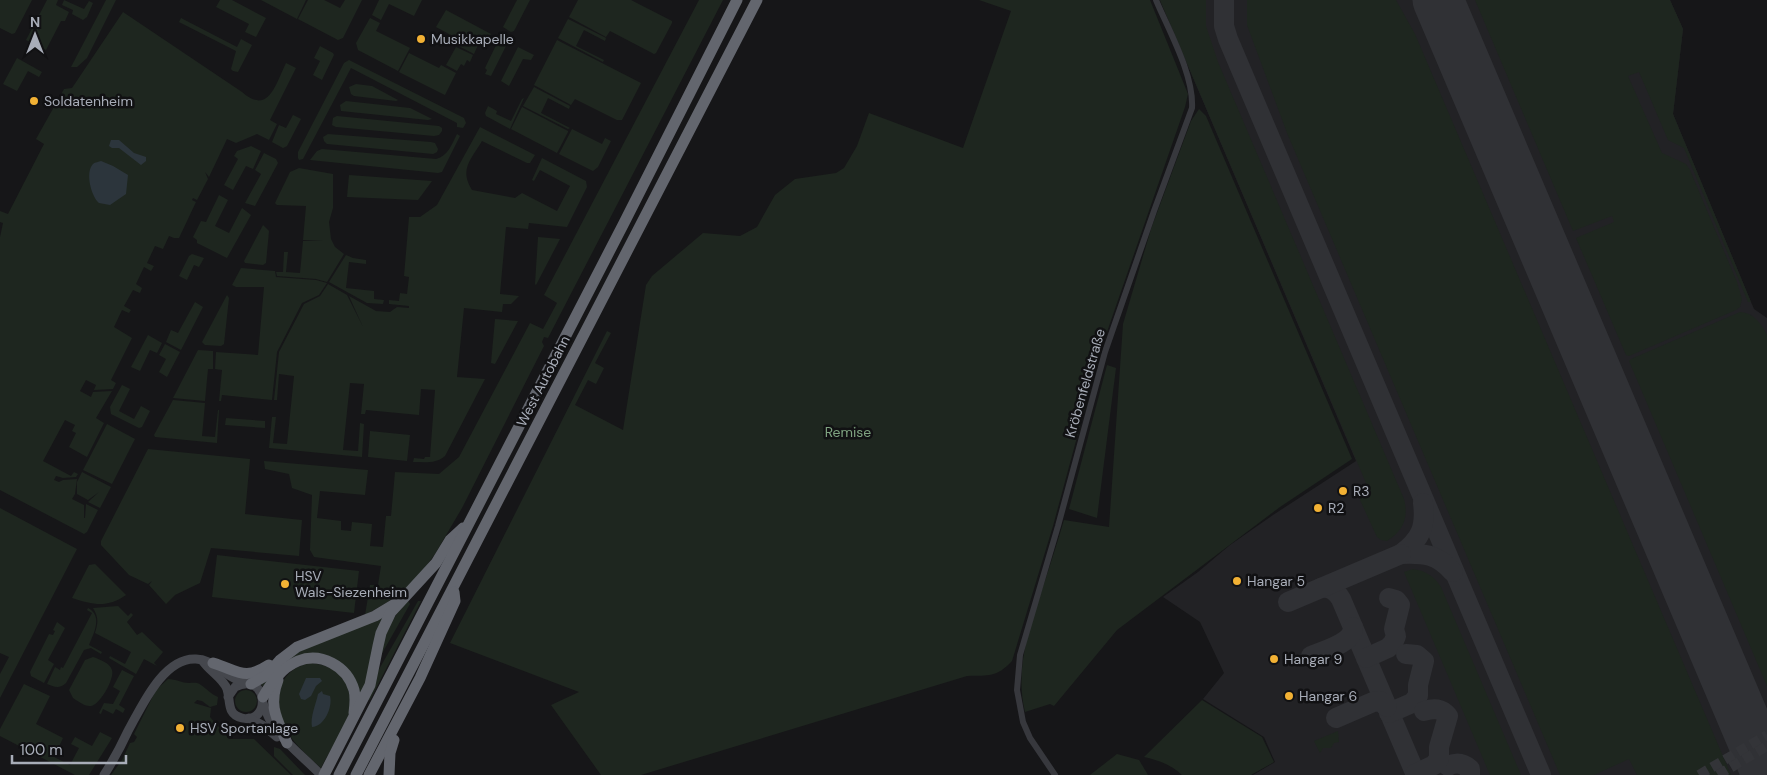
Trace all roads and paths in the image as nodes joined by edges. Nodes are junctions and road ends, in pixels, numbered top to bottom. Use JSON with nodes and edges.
{"nodes":[{"id":1,"x":737,"y":0,"type":"edge"},
{"id":2,"x":757,"y":0,"type":"edge"},
{"id":3,"x":1156,"y":0,"type":"edge"},
{"id":4,"x":468,"y":523,"type":"junction"},
{"id":5,"x":454,"y":588,"type":"junction"},
{"id":6,"x":399,"y":602,"type":"junction"},
{"id":7,"x":208,"y":662,"type":"junction"},
{"id":8,"x":282,"y":665,"type":"junction"},
{"id":9,"x":249,"y":684,"type":"junction"},
{"id":10,"x":228,"y":697,"type":"junction"},
{"id":11,"x":263,"y":700,"type":"junction"},
{"id":12,"x":249,"y":718,"type":"junction"},
{"id":13,"x":400,"y":718,"type":"junction"},
{"id":14,"x":353,"y":719,"type":"junction"},
{"id":15,"x":287,"y":743,"type":"junction"},
{"id":16,"x":324,"y":774,"type":"edge"},
{"id":17,"x":104,"y":775,"type":"edge"},
{"id":18,"x":339,"y":775,"type":"edge"},
{"id":19,"x":356,"y":775,"type":"edge"},
{"id":20,"x":369,"y":775,"type":"edge"},
{"id":21,"x":389,"y":775,"type":"edge"},
{"id":22,"x":1055,"y":775,"type":"edge"}],
"edges":[{"from":1,"to":4,"type":"highway","name":"West Autobahn"},
{"from":2,"to":5,"type":"highway","name":"West Autobahn"},
{"from":3,"to":22,"type":"street","name":"Kröbenfeldstraße"},
{"from":4,"to":6,"type":"highway"},
{"from":4,"to":18,"type":"highway","name":"West Autobahn"},
{"from":5,"to":13,"type":"highway"},
{"from":5,"to":19,"type":"highway","name":"West Autobahn"},
{"from":6,"to":8,"type":"highway"},
{"from":6,"to":14,"type":"highway"},
{"from":7,"to":8,"type":"highway"},
{"from":7,"to":9,"type":"street"},
{"from":7,"to":10,"type":"street"},
{"from":7,"to":17,"type":"street"},
{"from":8,"to":9,"type":"highway"},
{"from":8,"to":11,"type":"highway"},
{"from":8,"to":14,"type":"highway"},
{"from":8,"to":15,"type":"highway"},
{"from":9,"to":10,"type":"street"},
{"from":9,"to":11,"type":"street"},
{"from":10,"to":12,"type":"street"},
{"from":11,"to":12,"type":"street"},
{"from":11,"to":15,"type":"street"},
{"from":12,"to":15,"type":"street"},
{"from":13,"to":20,"type":"highway"},
{"from":13,"to":21,"type":"highway"},
{"from":14,"to":16,"type":"highway"},
{"from":15,"to":16,"type":"street"}]}
